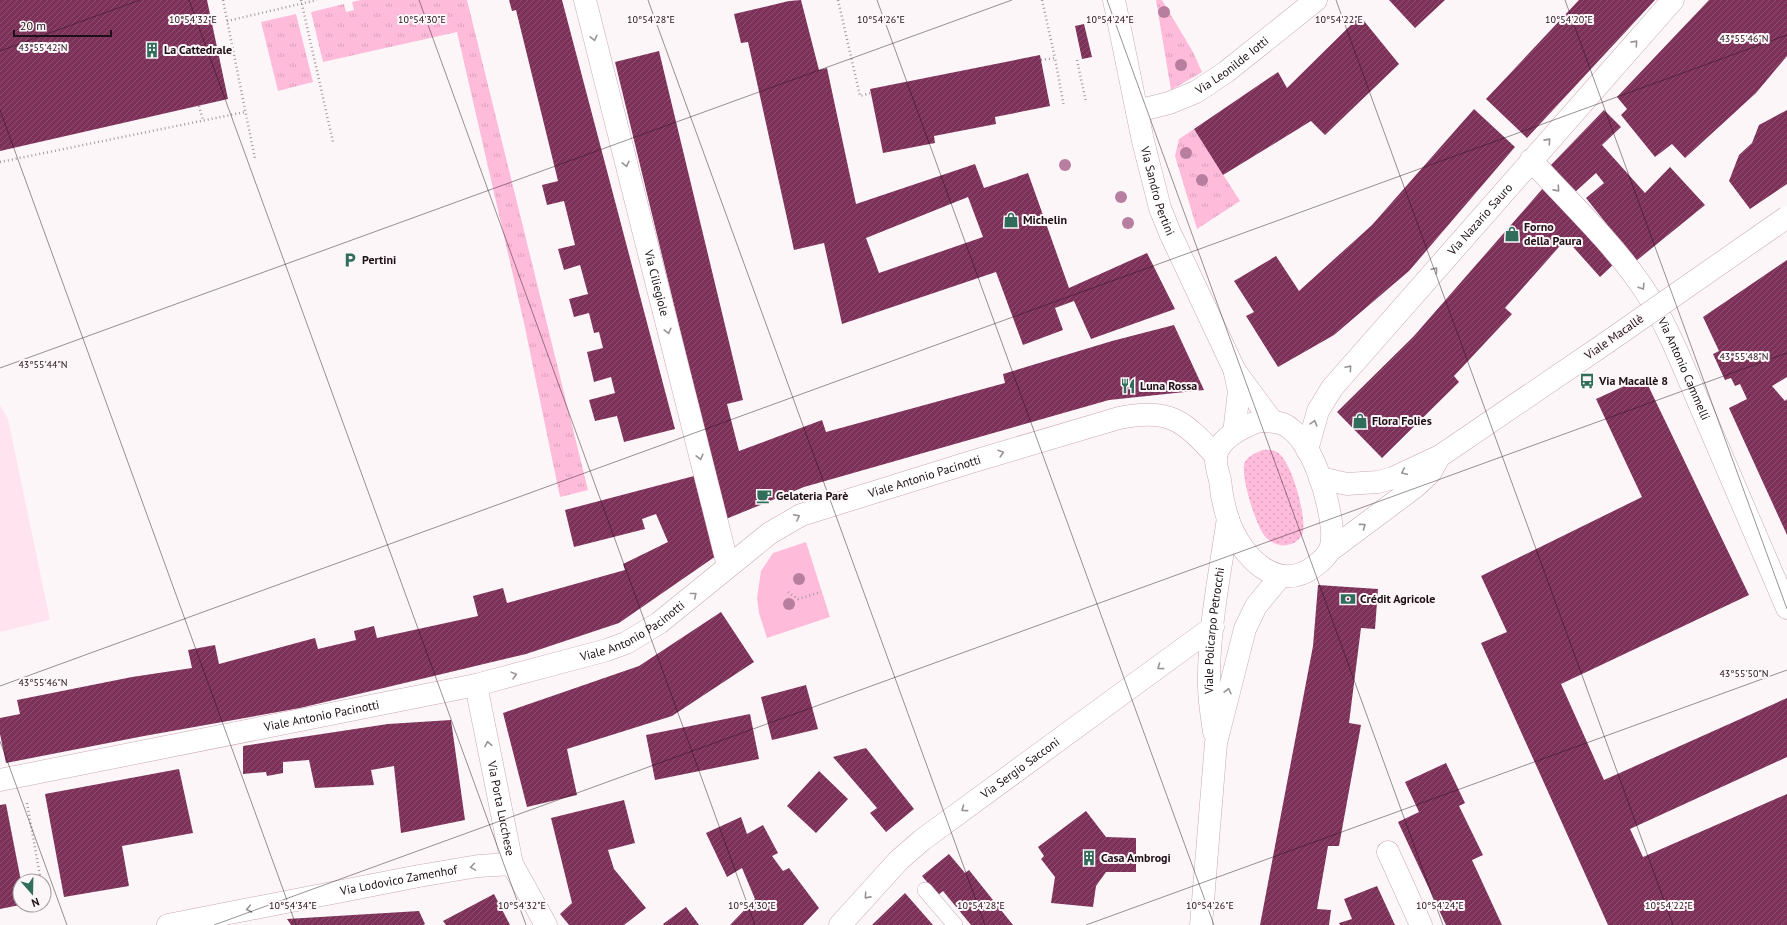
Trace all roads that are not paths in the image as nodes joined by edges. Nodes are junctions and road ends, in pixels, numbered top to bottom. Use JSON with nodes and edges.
{"nodes":[{"id":1,"x":585,"y":0,"type":"edge"},
{"id":2,"x":1114,"y":0,"type":"edge"},
{"id":3,"x":1316,"y":0,"type":"edge"},
{"id":4,"x":1673,"y":0,"type":"edge"},
{"id":5,"x":1137,"y":110,"type":"junction"},
{"id":6,"x":1531,"y":160,"type":"junction"},
{"id":7,"x":1787,"y":217,"type":"edge"},
{"id":8,"x":1235,"y":371,"type":"junction"},
{"id":9,"x":1272,"y":421,"type":"junction"},
{"id":10,"x":1234,"y":433,"type":"junction"},
{"id":11,"x":1307,"y":450,"type":"junction"},
{"id":12,"x":1216,"y":456,"type":"junction"},
{"id":13,"x":1440,"y":456,"type":"junction"},
{"id":14,"x":1320,"y":478,"type":"junction"},
{"id":15,"x":1228,"y":518,"type":"junction"},
{"id":16,"x":1332,"y":549,"type":"junction"},
{"id":17,"x":728,"y":566,"type":"junction"},
{"id":18,"x":1280,"y":576,"type":"junction"},
{"id":19,"x":1786,"y":604,"type":"edge"},
{"id":20,"x":1213,"y":627,"type":"junction"},
{"id":21,"x":476,"y":685,"type":"junction"},
{"id":22,"x":1216,"y":743,"type":"junction"},
{"id":23,"x":0,"y":780,"type":"edge"},
{"id":24,"x":1388,"y":852,"type":"dead end"},
{"id":25,"x":512,"y":864,"type":"junction"},
{"id":26,"x":926,"y":890,"type":"dead end"},
{"id":27,"x":168,"y":925,"type":"edge"},
{"id":28,"x":546,"y":925,"type":"edge"},
{"id":29,"x":840,"y":925,"type":"edge"},
{"id":30,"x":955,"y":925,"type":"edge"},
{"id":31,"x":1201,"y":925,"type":"edge"},
{"id":32,"x":1421,"y":925,"type":"edge"}],
"edges":[{"from":1,"to":17,"type":"street","name":"Via Ciliegiole","one_way":true},
{"from":2,"to":5,"type":"street","name":"Via Sandro Pertini"},
{"from":3,"to":5,"type":"street","name":"Via Leonilde Iotti"},
{"from":6,"to":4,"type":"street","name":"Via Nazario Sauro","one_way":true},
{"from":5,"to":8,"type":"street","name":"Via Sandro Pertini"},
{"from":11,"to":6,"type":"street","name":"Via Nazario Sauro","one_way":true},
{"from":6,"to":19,"type":"street","name":"Via Antonio Cammelli","one_way":true},
{"from":7,"to":13,"type":"street","name":"Viale Macallè","bridge":true},
{"from":8,"to":9,"type":"street","name":"Via Sandro Pertini"},
{"from":8,"to":10,"type":"street","name":"Via Sandro Pertini"},
{"from":9,"to":10,"type":"street"},
{"from":9,"to":11,"type":"street"},
{"from":10,"to":12,"type":"street"},
{"from":11,"to":14,"type":"street"},
{"from":12,"to":15,"type":"street"},
{"from":17,"to":12,"type":"street","name":"Viale Antonio Pacinotti","one_way":true},
{"from":13,"to":14,"type":"street","name":"Viale Macallè","one_way":true},
{"from":16,"to":13,"type":"street","name":"Viale Macallè","one_way":true},
{"from":14,"to":16,"type":"street"},
{"from":15,"to":18,"type":"street"},
{"from":15,"to":20,"type":"street","name":"Viale Policarpo Petrocchi"},
{"from":16,"to":18,"type":"street"},
{"from":21,"to":17,"type":"street","name":"Viale Antonio Pacinotti","one_way":true},
{"from":22,"to":18,"type":"street","name":"Viale Policarpo Petrocchi","one_way":true},
{"from":20,"to":22,"type":"street","name":"Viale Policarpo Petrocchi"},
{"from":20,"to":29,"type":"street","name":"Via Sergio Sacconi","one_way":true},
{"from":21,"to":23,"type":"street","name":"Viale Antonio Pacinotti"},
{"from":25,"to":21,"type":"street","name":"Via Porta Lucchese","one_way":true},
{"from":22,"to":31,"type":"street","name":"Viale Policarpo Petrocchi"},
{"from":24,"to":32,"type":"street"},
{"from":25,"to":27,"type":"street","name":"Via Lodovico Zamenhof","one_way":true},
{"from":25,"to":28,"type":"street","name":"Via Porta Lucchese"},
{"from":26,"to":30,"type":"lane"}]}
